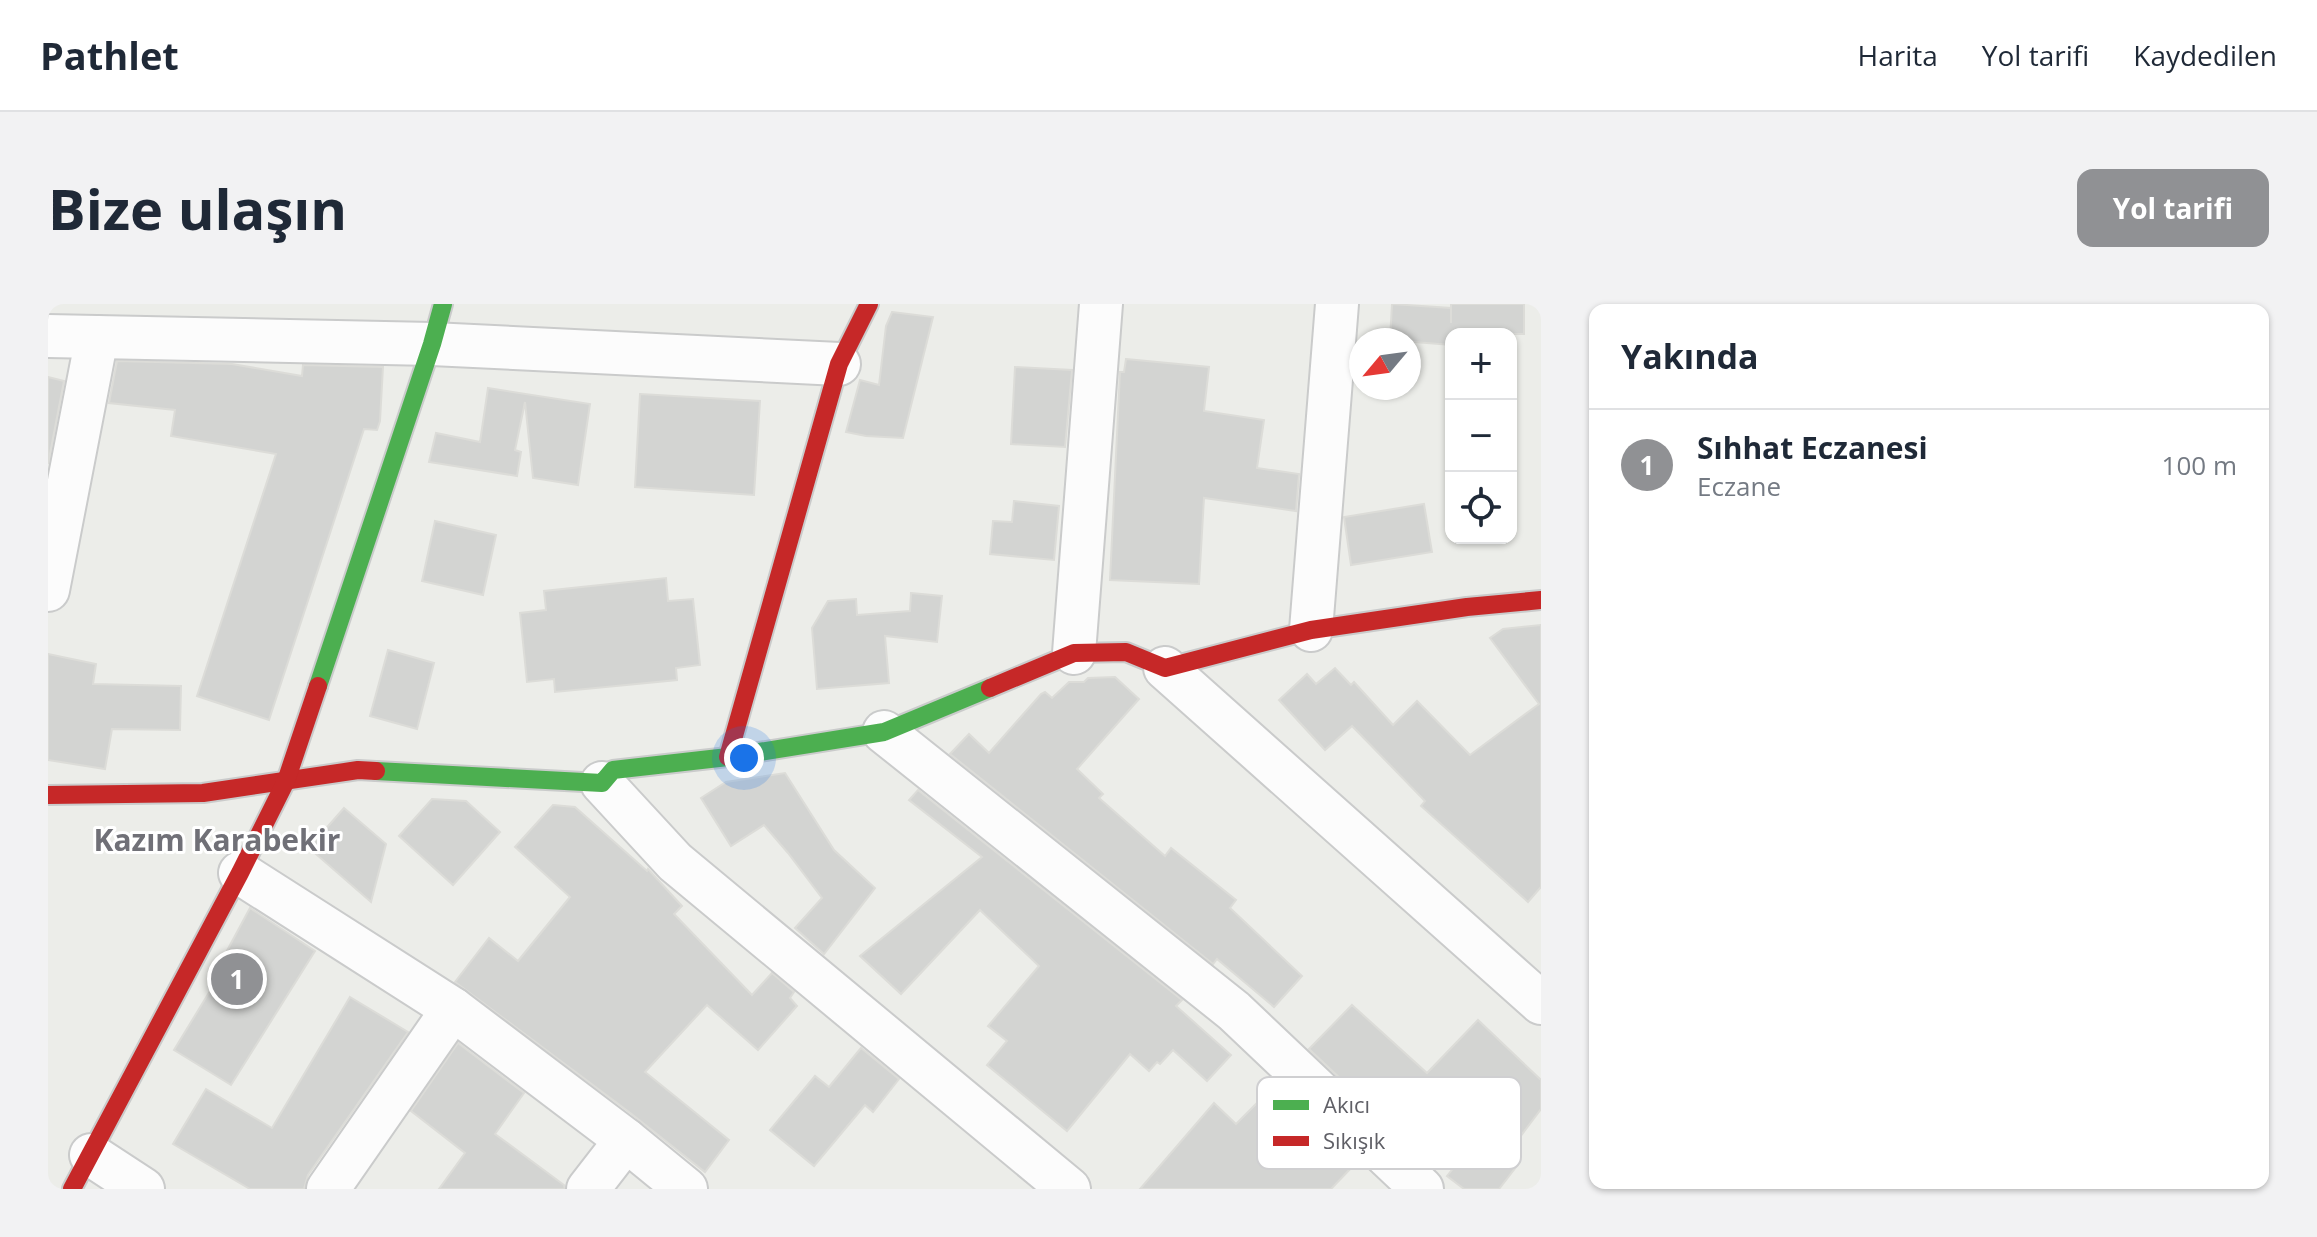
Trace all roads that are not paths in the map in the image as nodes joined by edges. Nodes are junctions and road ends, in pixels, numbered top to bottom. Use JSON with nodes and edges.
{"nodes":[{"id":1,"x":443,"y":304,"type":"edge"},
{"id":2,"x":869,"y":304,"type":"edge"},
{"id":3,"x":1101,"y":304,"type":"edge"},
{"id":4,"x":1337,"y":304,"type":"edge"},
{"id":5,"x":48,"y":336,"type":"edge"},
{"id":6,"x":97,"y":337,"type":"junction"},
{"id":7,"x":432,"y":344,"type":"junction"},
{"id":8,"x":839,"y":364,"type":"junction"},
{"id":9,"x":48,"y":590,"type":"edge"},
{"id":10,"x":1541,"y":600,"type":"edge"},
{"id":11,"x":1311,"y":630,"type":"junction"},
{"id":12,"x":1074,"y":653,"type":"junction"},
{"id":13,"x":1165,"y":668,"type":"junction"},
{"id":14,"x":884,"y":732,"type":"junction"},
{"id":15,"x":728,"y":757,"type":"junction"},
{"id":16,"x":286,"y":781,"type":"junction"},
{"id":17,"x":602,"y":783,"type":"junction"},
{"id":18,"x":48,"y":795,"type":"edge"},
{"id":19,"x":240,"y":873,"type":"junction"},
{"id":20,"x":1541,"y":1003,"type":"edge"},
{"id":21,"x":453,"y":1009,"type":"junction"},
{"id":22,"x":1304,"y":1077,"type":"edge"},
{"id":23,"x":626,"y":1140,"type":"junction"},
{"id":24,"x":1401,"y":1169,"type":"edge"},
{"id":25,"x":82,"y":1172,"type":"edge"},
{"id":26,"x":143,"y":1189,"type":"edge"},
{"id":27,"x":328,"y":1189,"type":"edge"},
{"id":28,"x":588,"y":1189,"type":"edge"},
{"id":29,"x":686,"y":1189,"type":"edge"},
{"id":30,"x":1069,"y":1189,"type":"edge"},
{"id":31,"x":1422,"y":1189,"type":"edge"}],
"edges":[{"from":1,"to":7,"type":"street"},
{"from":2,"to":8,"type":"street"},
{"from":3,"to":12,"type":"street"},
{"from":4,"to":11,"type":"street"},
{"from":5,"to":6,"type":"street"},
{"from":6,"to":7,"type":"street"},
{"from":6,"to":9,"type":"street"},
{"from":7,"to":8,"type":"street"},
{"from":7,"to":16,"type":"street"},
{"from":8,"to":15,"type":"street"},
{"from":10,"to":11,"type":"street"},
{"from":11,"to":13,"type":"street"},
{"from":12,"to":13,"type":"street"},
{"from":12,"to":14,"type":"street"},
{"from":13,"to":20,"type":"street"},
{"from":14,"to":15,"type":"street"},
{"from":14,"to":22,"type":"street"},
{"from":15,"to":17,"type":"street"},
{"from":16,"to":17,"type":"street"},
{"from":16,"to":18,"type":"street"},
{"from":16,"to":19,"type":"street"},
{"from":17,"to":30,"type":"street"},
{"from":19,"to":21,"type":"street"},
{"from":19,"to":25,"type":"street"},
{"from":21,"to":23,"type":"street"},
{"from":21,"to":27,"type":"street"},
{"from":23,"to":28,"type":"street"},
{"from":23,"to":29,"type":"street"},
{"from":24,"to":31,"type":"street"},
{"from":25,"to":26,"type":"street"}]}
